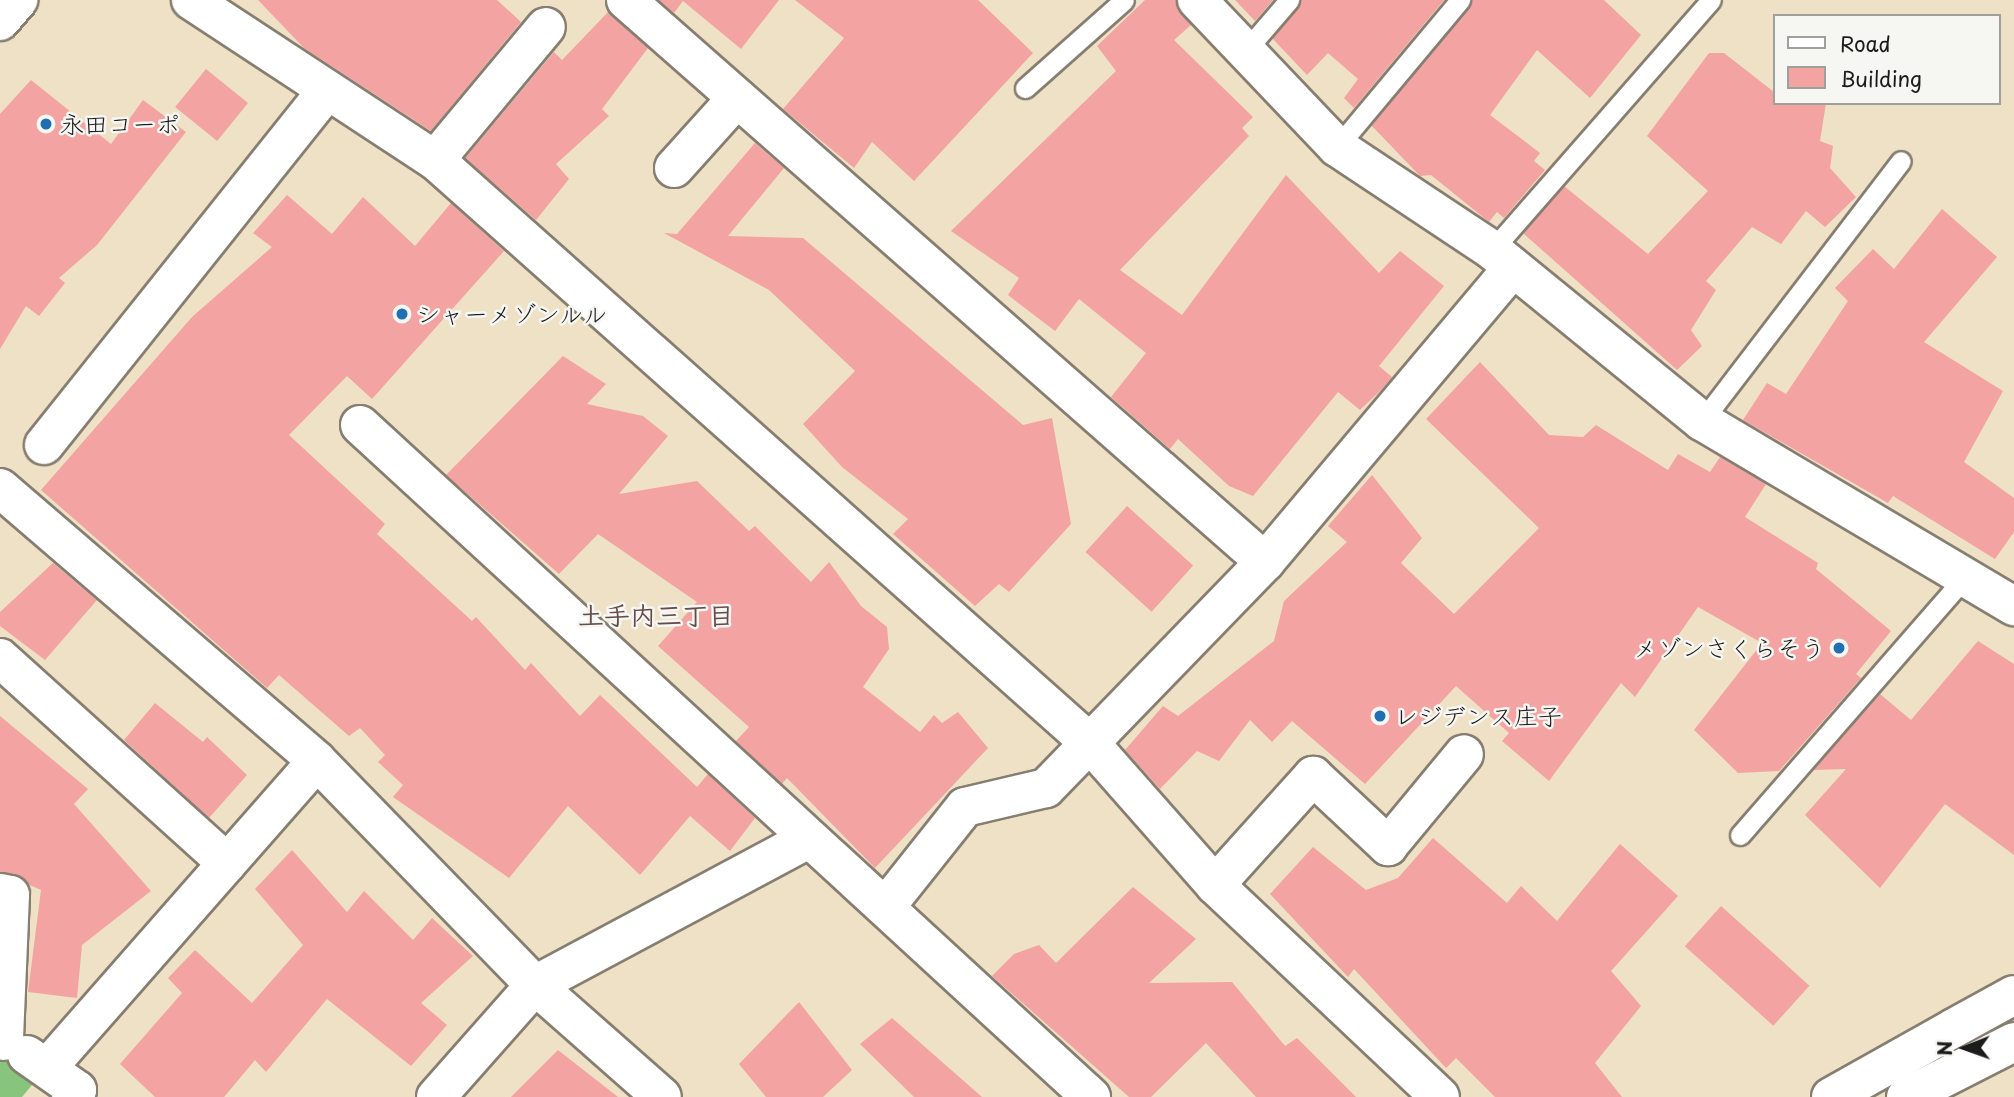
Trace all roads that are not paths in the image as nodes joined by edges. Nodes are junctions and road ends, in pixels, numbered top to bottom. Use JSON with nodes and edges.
{"nodes":[{"id":1,"x":18,"y":0,"type":"edge"},
{"id":2,"x":191,"y":0,"type":"edge"},
{"id":3,"x":626,"y":0,"type":"edge"},
{"id":4,"x":1124,"y":0,"type":"edge"},
{"id":5,"x":1197,"y":0,"type":"edge"},
{"id":6,"x":1289,"y":0,"type":"edge"},
{"id":7,"x":1460,"y":0,"type":"edge"},
{"id":8,"x":1711,"y":0,"type":"edge"},
{"id":9,"x":0,"y":21,"type":"edge"},
{"id":10,"x":546,"y":27,"type":"dead end"},
{"id":11,"x":1246,"y":50,"type":"junction"},
{"id":12,"x":1025,"y":88,"type":"dead end"},
{"id":13,"x":325,"y":93,"type":"junction"},
{"id":14,"x":737,"y":98,"type":"junction"},
{"id":15,"x":1337,"y":147,"type":"junction"},
{"id":16,"x":435,"y":160,"type":"junction"},
{"id":17,"x":1901,"y":160,"type":"dead end"},
{"id":18,"x":674,"y":168,"type":"dead end"},
{"id":19,"x":1503,"y":259,"type":"junction"},
{"id":20,"x":1702,"y":421,"type":"junction"},
{"id":21,"x":360,"y":425,"type":"dead end"},
{"id":22,"x":44,"y":445,"type":"dead end"},
{"id":23,"x":0,"y":488,"type":"edge"},
{"id":24,"x":1265,"y":562,"type":"junction"},
{"id":25,"x":1967,"y":575,"type":"junction"},
{"id":26,"x":2014,"y":606,"type":"edge"},
{"id":27,"x":0,"y":658,"type":"edge"},
{"id":28,"x":1089,"y":742,"type":"junction"},
{"id":29,"x":1464,"y":754,"type":"dead end"},
{"id":30,"x":317,"y":761,"type":"junction"},
{"id":31,"x":1740,"y":835,"type":"dead end"},
{"id":32,"x":809,"y":839,"type":"junction"},
{"id":33,"x":227,"y":863,"type":"junction"},
{"id":34,"x":1215,"y":885,"type":"junction"},
{"id":35,"x":0,"y":893,"type":"edge"},
{"id":36,"x":887,"y":905,"type":"junction"},
{"id":37,"x":535,"y":985,"type":"junction"},
{"id":38,"x":2014,"y":995,"type":"edge"},
{"id":39,"x":2,"y":1041,"type":"edge"},
{"id":40,"x":2014,"y":1042,"type":"edge"},
{"id":41,"x":48,"y":1067,"type":"junction"},
{"id":42,"x":71,"y":1097,"type":"edge"},
{"id":43,"x":436,"y":1097,"type":"edge"},
{"id":44,"x":662,"y":1097,"type":"edge"},
{"id":45,"x":1091,"y":1097,"type":"edge"},
{"id":46,"x":1440,"y":1097,"type":"edge"},
{"id":47,"x":1830,"y":1097,"type":"edge"},
{"id":48,"x":1906,"y":1097,"type":"edge"}],
"edges":[{"from":1,"to":9,"type":"street"},
{"from":2,"to":13,"type":"street"},
{"from":3,"to":14,"type":"street"},
{"from":4,"to":12,"type":"lane"},
{"from":5,"to":11,"type":"street"},
{"from":6,"to":11,"type":"lane"},
{"from":7,"to":15,"type":"lane"},
{"from":8,"to":19,"type":"lane"},
{"from":10,"to":16,"type":"street"},
{"from":11,"to":15,"type":"street"},
{"from":13,"to":16,"type":"street"},
{"from":13,"to":22,"type":"street"},
{"from":14,"to":18,"type":"street"},
{"from":14,"to":24,"type":"street"},
{"from":15,"to":19,"type":"street"},
{"from":16,"to":28,"type":"street"},
{"from":17,"to":20,"type":"lane"},
{"from":19,"to":20,"type":"street"},
{"from":19,"to":24,"type":"street"},
{"from":20,"to":25,"type":"street"},
{"from":21,"to":32,"type":"street"},
{"from":23,"to":30,"type":"street"},
{"from":24,"to":28,"type":"street"},
{"from":25,"to":26,"type":"street"},
{"from":25,"to":31,"type":"lane"},
{"from":27,"to":33,"type":"street"},
{"from":28,"to":34,"type":"street"},
{"from":28,"to":36,"type":"street"},
{"from":29,"to":34,"type":"street"},
{"from":30,"to":33,"type":"street"},
{"from":30,"to":37,"type":"street"},
{"from":32,"to":36,"type":"street"},
{"from":32,"to":37,"type":"street"},
{"from":33,"to":41,"type":"street"},
{"from":34,"to":46,"type":"street"},
{"from":35,"to":39,"type":"street"},
{"from":36,"to":45,"type":"street"},
{"from":37,"to":43,"type":"street"},
{"from":37,"to":44,"type":"street"},
{"from":38,"to":47,"type":"street"},
{"from":39,"to":41,"type":"street"},
{"from":40,"to":48,"type":"street"},
{"from":41,"to":42,"type":"street"}]}
